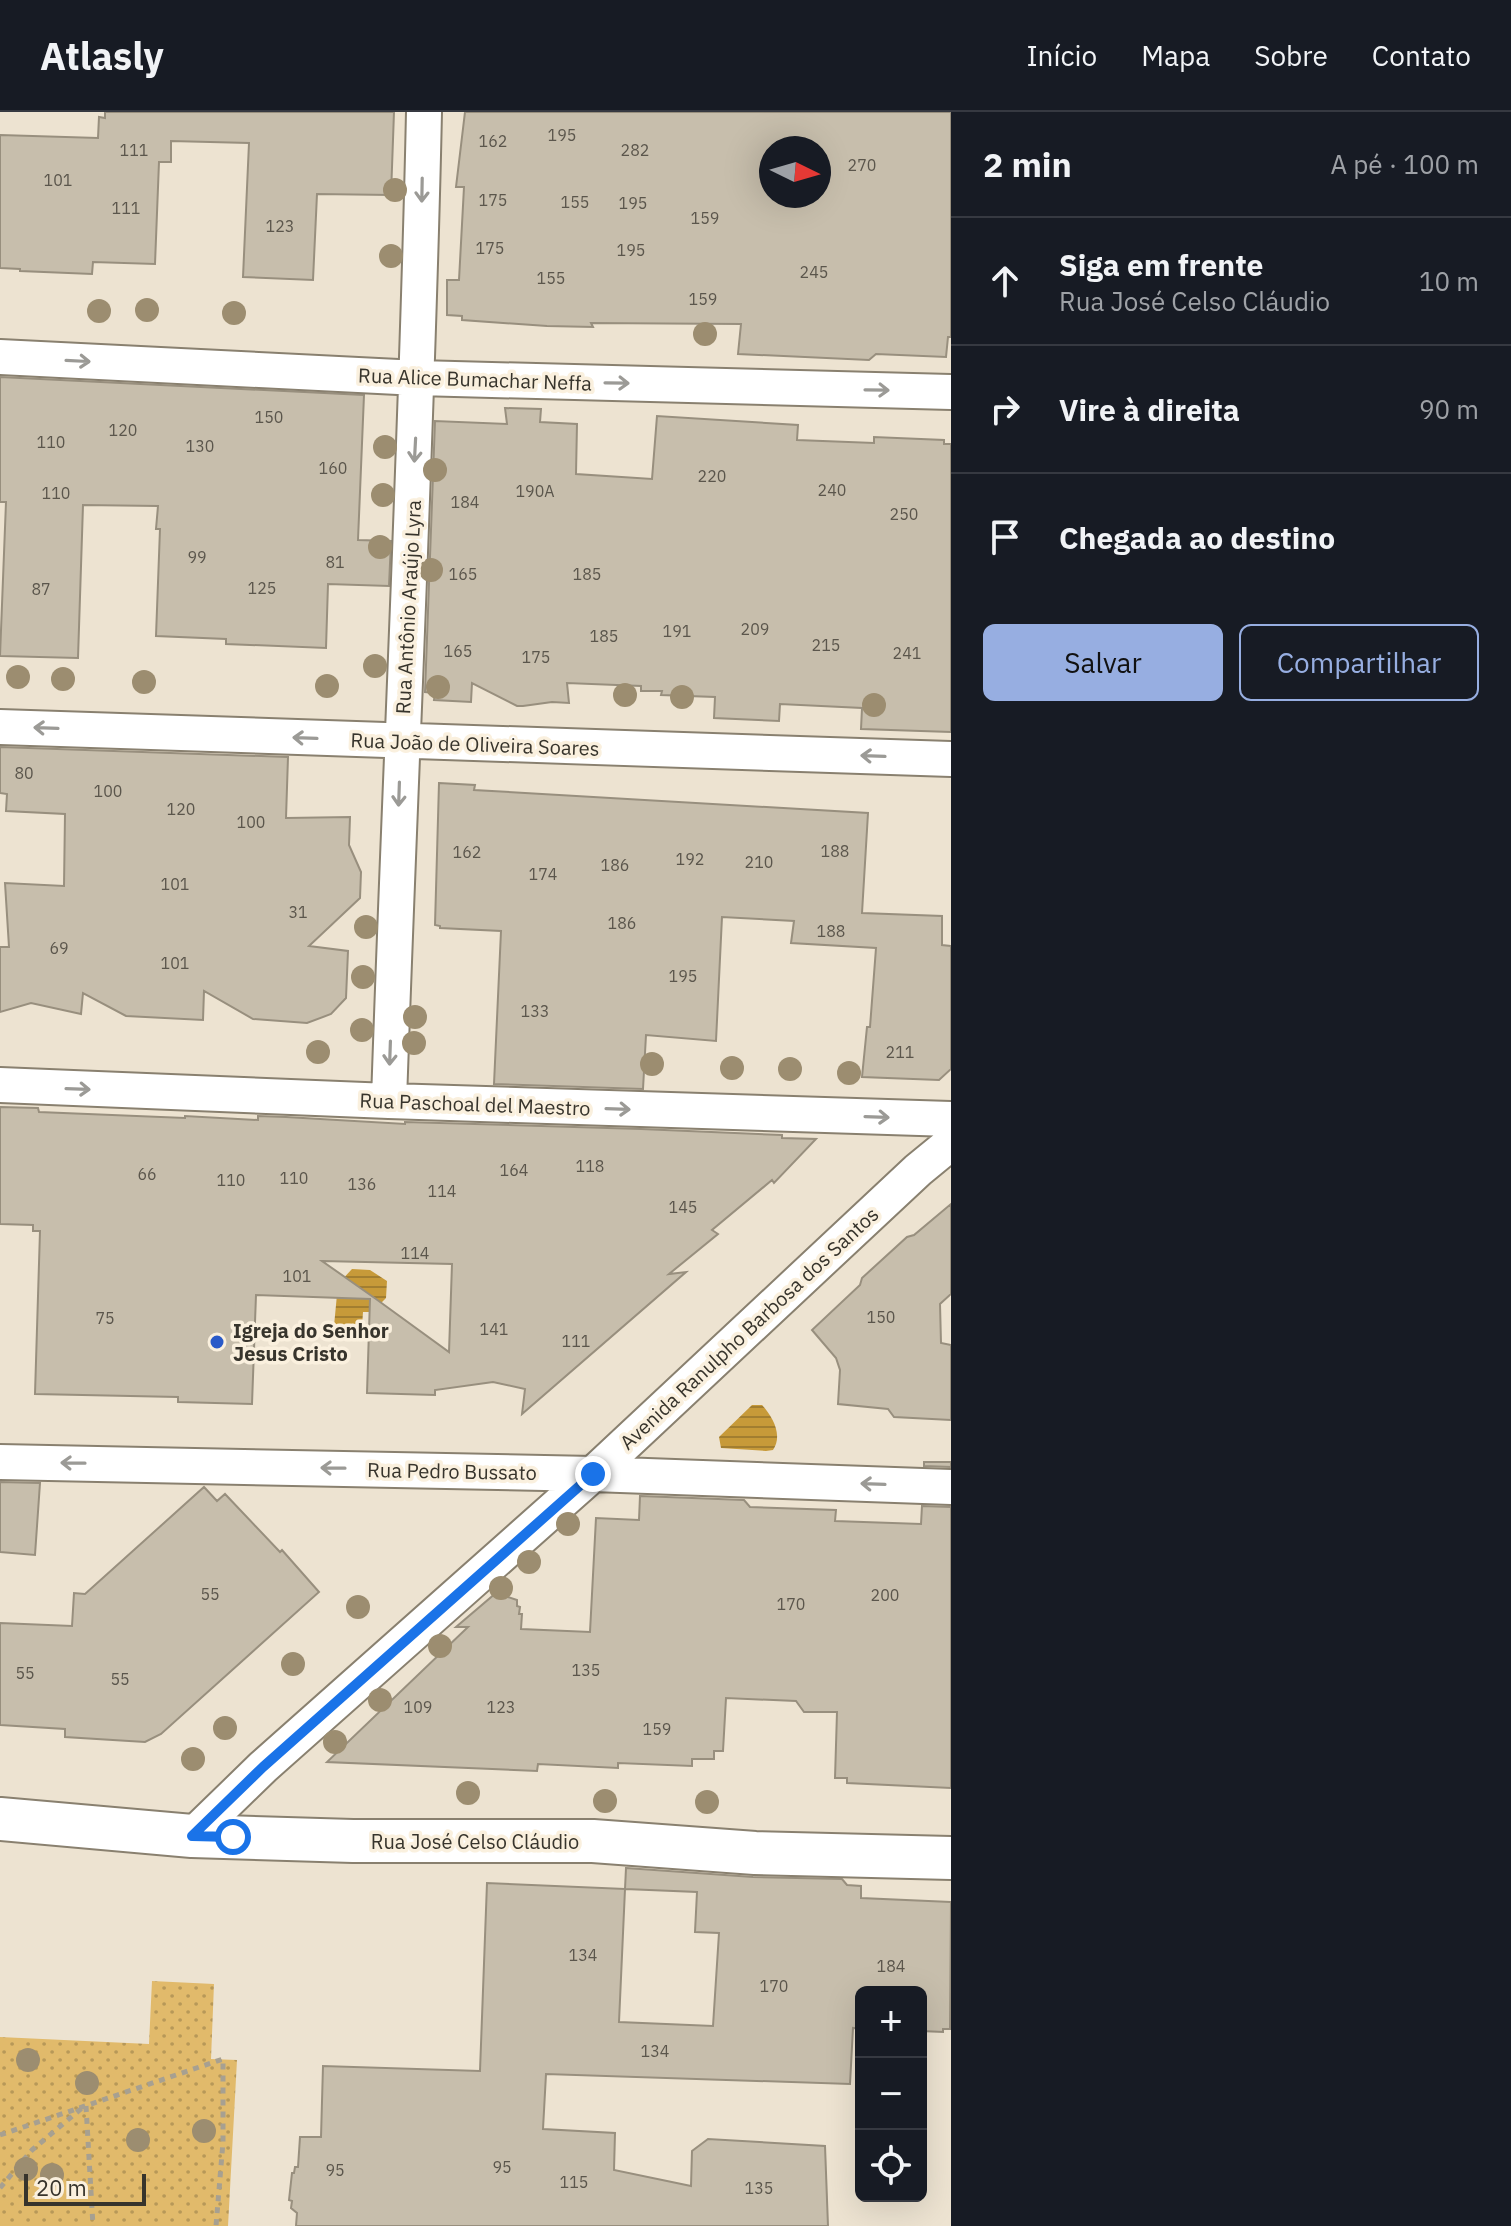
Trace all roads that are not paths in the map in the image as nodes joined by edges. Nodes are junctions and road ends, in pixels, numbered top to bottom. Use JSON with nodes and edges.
{"nodes":[{"id":1,"x":424,"y":112,"type":"edge"},
{"id":2,"x":0,"y":357,"type":"edge"},
{"id":3,"x":418,"y":378,"type":"junction"},
{"id":4,"x":951,"y":392,"type":"edge"},
{"id":5,"x":0,"y":727,"type":"edge"},
{"id":6,"x":401,"y":742,"type":"junction"},
{"id":7,"x":951,"y":759,"type":"edge"},
{"id":8,"x":0,"y":1085,"type":"edge"},
{"id":9,"x":389,"y":1101,"type":"junction"},
{"id":10,"x":951,"y":1119,"type":"edge"},
{"id":11,"x":951,"y":1143,"type":"edge"},
{"id":12,"x":0,"y":1462,"type":"edge"},
{"id":13,"x":593,"y":1474,"type":"junction"},
{"id":14,"x":951,"y":1487,"type":"edge"},
{"id":15,"x":0,"y":1819,"type":"edge"},
{"id":16,"x":192,"y":1836,"type":"junction"},
{"id":17,"x":951,"y":1858,"type":"edge"}],
"edges":[{"from":1,"to":3,"type":"street","name":"Rua Antônio Araújo Lyra","one_way":true},
{"from":2,"to":3,"type":"street","name":"Rua Alice Bumachar Neffa","one_way":true},
{"from":3,"to":4,"type":"street","name":"Rua Alice Bumachar Neffa","one_way":true},
{"from":3,"to":6,"type":"street","name":"Rua Antônio Araújo Lyra","one_way":true},
{"from":6,"to":5,"type":"street","name":"Rua João de Oliveira Soares","one_way":true},
{"from":7,"to":6,"type":"street","name":"Rua João de Oliveira Soares","one_way":true},
{"from":6,"to":9,"type":"street","name":"Rua Antônio Araújo Lyra","one_way":true},
{"from":8,"to":9,"type":"street","name":"Rua Paschoal del Maestro","one_way":true},
{"from":9,"to":10,"type":"street","name":"Rua Paschoal del Maestro","one_way":true},
{"from":11,"to":13,"type":"street","name":"Avenida Ranulpho Barbosa dos Santos"},
{"from":13,"to":12,"type":"street","name":"Rua Pedro Bussato","one_way":true},
{"from":14,"to":13,"type":"street","name":"Rua Pedro Bussato","one_way":true},
{"from":13,"to":16,"type":"street","name":"Avenida Ranulpho Barbosa dos Santos"},
{"from":15,"to":16,"type":"street","name":"Rua José Celso Cláudio"},
{"from":16,"to":17,"type":"street","name":"Rua José Celso Cláudio"}]}
